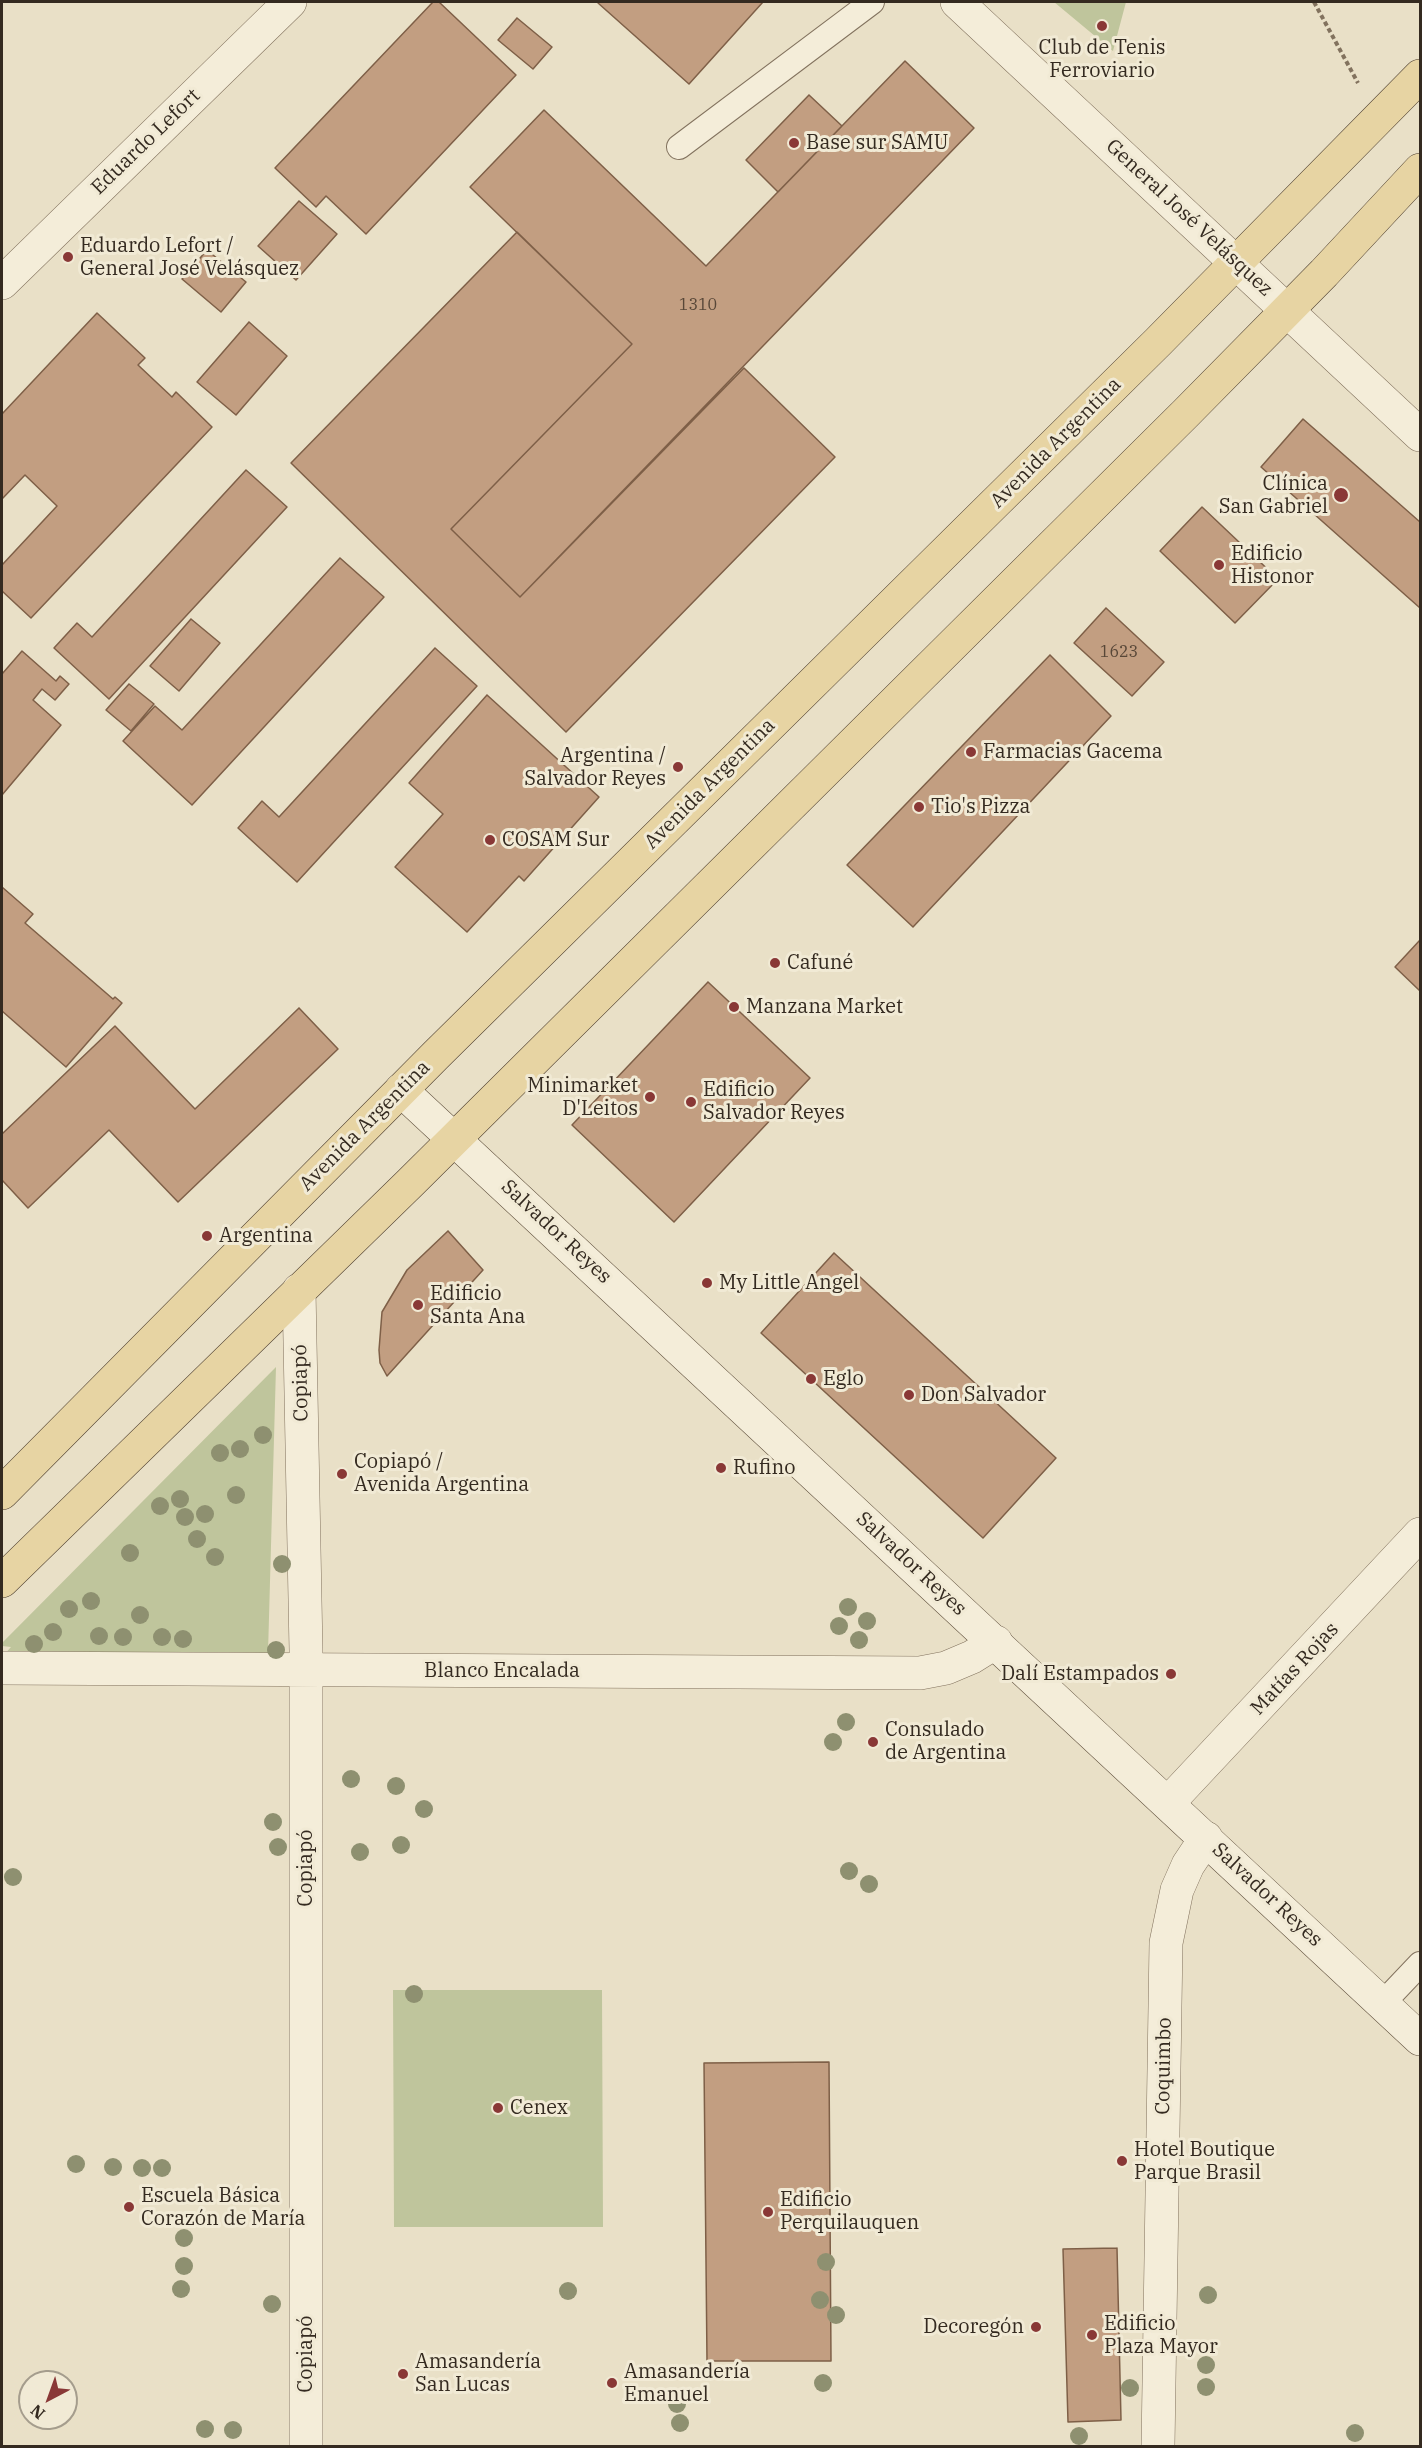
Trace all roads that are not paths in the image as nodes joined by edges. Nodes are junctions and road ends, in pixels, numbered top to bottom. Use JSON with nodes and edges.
{"nodes":[{"id":1,"x":290,"y":2,"type":"edge"},
{"id":2,"x":872,"y":2,"type":"edge"},
{"id":3,"x":959,"y":2,"type":"edge"},
{"id":4,"x":1420,"y":75,"type":"edge"},
{"id":5,"x":679,"y":147,"type":"dead end"},
{"id":6,"x":1420,"y":170,"type":"edge"},
{"id":7,"x":1237,"y":263,"type":"junction"},
{"id":8,"x":2,"y":283,"type":"edge"},
{"id":9,"x":1288,"y":311,"type":"junction"},
{"id":10,"x":1420,"y":435,"type":"edge"},
{"id":11,"x":401,"y":1090,"type":"junction"},
{"id":12,"x":455,"y":1139,"type":"junction"},
{"id":13,"x":299,"y":1290,"type":"junction"},
{"id":14,"x":2,"y":1493,"type":"edge"},
{"id":15,"x":1420,"y":1534,"type":"edge"},
{"id":16,"x":2,"y":1581,"type":"edge"},
{"id":17,"x":996,"y":1642,"type":"junction"},
{"id":18,"x":2,"y":1668,"type":"edge"},
{"id":19,"x":306,"y":1670,"type":"junction"},
{"id":20,"x":1168,"y":1803,"type":"junction"},
{"id":21,"x":1206,"y":1838,"type":"junction"},
{"id":22,"x":1420,"y":1964,"type":"edge"},
{"id":23,"x":1383,"y":2003,"type":"junction"},
{"id":24,"x":1420,"y":2039,"type":"edge"},
{"id":25,"x":306,"y":2446,"type":"edge"},
{"id":26,"x":1158,"y":2446,"type":"edge"}],
"edges":[{"from":1,"to":8,"type":"street","name":"Eduardo Lefort"},
{"from":2,"to":5,"type":"lane"},
{"from":3,"to":7,"type":"street","name":"General José Velásquez"},
{"from":4,"to":7,"type":"main road","name":"Avenida Argentina"},
{"from":6,"to":9,"type":"main road"},
{"from":7,"to":9,"type":"street","name":"General José Velásquez"},
{"from":7,"to":11,"type":"main road","name":"Avenida Argentina"},
{"from":9,"to":10,"type":"street","name":"General José Velásquez"},
{"from":9,"to":12,"type":"main road"},
{"from":11,"to":12,"type":"street","name":"Salvador Reyes"},
{"from":11,"to":14,"type":"main road","name":"Avenida Argentina"},
{"from":12,"to":13,"type":"main road"},
{"from":12,"to":17,"type":"street","name":"Salvador Reyes"},
{"from":13,"to":16,"type":"main road"},
{"from":13,"to":19,"type":"street","name":"Copiapó"},
{"from":15,"to":20,"type":"street","name":"Matías Rojas"},
{"from":17,"to":19,"type":"street","name":"Blanco Encalada"},
{"from":17,"to":20,"type":"street","name":"Salvador Reyes"},
{"from":18,"to":19,"type":"street","name":"Blanco Encalada"},
{"from":19,"to":25,"type":"street","name":"Copiapó"},
{"from":20,"to":21,"type":"street","name":"Salvador Reyes"},
{"from":21,"to":23,"type":"street","name":"Salvador Reyes"},
{"from":21,"to":26,"type":"street","name":"Coquimbo"},
{"from":22,"to":23,"type":"lane"},
{"from":23,"to":24,"type":"street","name":"Salvador Reyes"}]}
